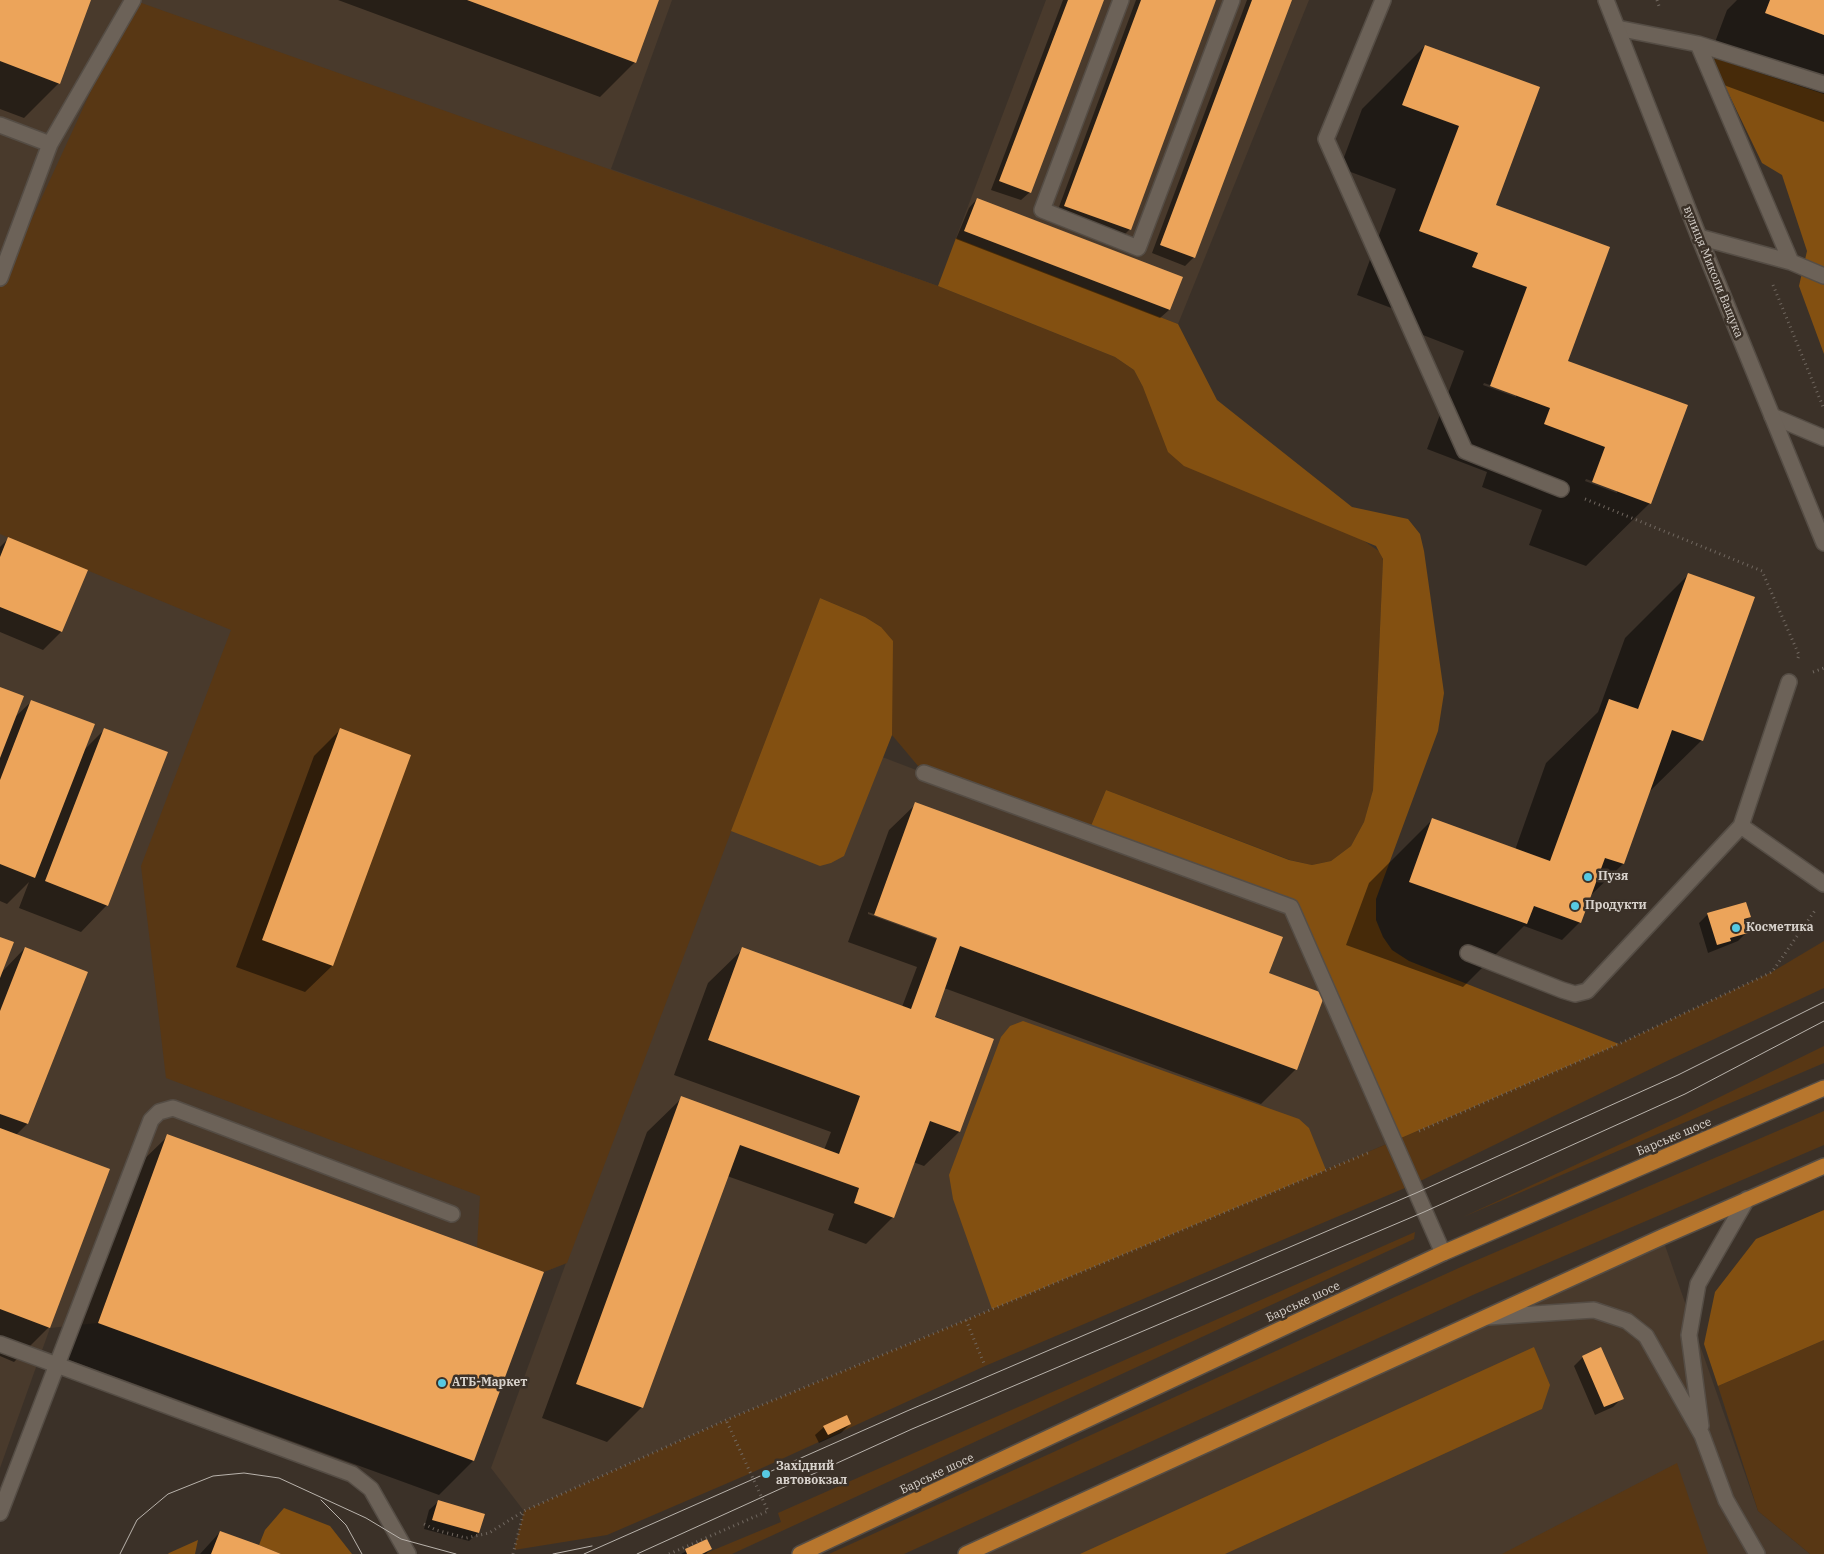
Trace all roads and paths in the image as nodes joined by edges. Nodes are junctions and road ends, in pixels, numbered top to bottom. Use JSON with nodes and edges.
{"nodes":[{"id":1,"x":133,"y":0,"type":"edge"},
{"id":2,"x":1121,"y":0,"type":"edge"},
{"id":3,"x":1232,"y":0,"type":"edge"},
{"id":4,"x":1383,"y":0,"type":"edge"},
{"id":5,"x":1606,"y":0,"type":"edge"},
{"id":6,"x":1617,"y":28,"type":"junction"},
{"id":7,"x":1698,"y":44,"type":"junction"},
{"id":8,"x":1824,"y":84,"type":"edge"},
{"id":9,"x":0,"y":125,"type":"edge"},
{"id":10,"x":50,"y":144,"type":"junction"},
{"id":11,"x":1698,"y":237,"type":"junction"},
{"id":12,"x":1791,"y":262,"type":"junction"},
{"id":13,"x":1824,"y":276,"type":"edge"},
{"id":14,"x":0,"y":278,"type":"edge"},
{"id":15,"x":1772,"y":416,"type":"junction"},
{"id":16,"x":1824,"y":438,"type":"edge"},
{"id":17,"x":1561,"y":489,"type":"joint"},
{"id":18,"x":1824,"y":543,"type":"edge"},
{"id":19,"x":1790,"y":682,"type":"joint"},
{"id":20,"x":924,"y":773,"type":"dead end"},
{"id":21,"x":1741,"y":826,"type":"junction"},
{"id":22,"x":1824,"y":884,"type":"edge"},
{"id":23,"x":1819,"y":905,"type":"dead end"},
{"id":24,"x":1468,"y":953,"type":"dead end"},
{"id":25,"x":1824,"y":1088,"type":"edge"},
{"id":26,"x":1394,"y":1141,"type":"junction"},
{"id":27,"x":1824,"y":1166,"type":"edge"},
{"id":28,"x":1747,"y":1199,"type":"junction"},
{"id":29,"x":452,"y":1214,"type":"dead end"},
{"id":30,"x":1443,"y":1253,"type":"junction"},
{"id":31,"x":1486,"y":1317,"type":"junction"},
{"id":32,"x":966,"y":1320,"type":"junction"},
{"id":33,"x":0,"y":1344,"type":"edge"},
{"id":34,"x":58,"y":1365,"type":"junction"},
{"id":35,"x":985,"y":1366,"type":"dead end"},
{"id":36,"x":726,"y":1420,"type":"junction"},
{"id":37,"x":1702,"y":1435,"type":"junction"},
{"id":38,"x":524,"y":1511,"type":"junction"},
{"id":39,"x":0,"y":1513,"type":"edge"},
{"id":40,"x":418,"y":1520,"type":"dead end"},
{"id":41,"x":1746,"y":1534,"type":"junction"},
{"id":42,"x":408,"y":1554,"type":"edge"},
{"id":43,"x":513,"y":1554,"type":"edge"},
{"id":44,"x":669,"y":1554,"type":"edge"},
{"id":45,"x":800,"y":1554,"type":"edge"},
{"id":46,"x":966,"y":1554,"type":"edge"},
{"id":47,"x":1757,"y":1554,"type":"edge"},
{"id":48,"x":1770,"y":1554,"type":"edge"}],
"edges":[{"from":1,"to":10,"type":"street"},
{"from":2,"to":3,"type":"street"},
{"from":4,"to":17,"type":"street"},
{"from":5,"to":6,"type":"street","name":"вулиця Миколи Ващука"},
{"from":6,"to":7,"type":"street"},
{"from":6,"to":11,"type":"street","name":"вулиця Миколи Ващука"},
{"from":7,"to":8,"type":"street"},
{"from":7,"to":12,"type":"street"},
{"from":9,"to":10,"type":"street"},
{"from":10,"to":14,"type":"street"},
{"from":11,"to":12,"type":"street"},
{"from":11,"to":15,"type":"street","name":"вулиця Миколи Ващука"},
{"from":12,"to":13,"type":"street"},
{"from":15,"to":16,"type":"street"},
{"from":15,"to":18,"type":"street","name":"вулиця Миколи Ващука"},
{"from":17,"to":19,"type":"path"},
{"from":19,"to":21,"type":"street"},
{"from":20,"to":26,"type":"street"},
{"from":21,"to":22,"type":"street"},
{"from":21,"to":24,"type":"street"},
{"from":23,"to":26,"type":"path"},
{"from":25,"to":30,"type":"highway","name":"Барське шосе"},
{"from":26,"to":30,"type":"street"},
{"from":26,"to":32,"type":"path"},
{"from":27,"to":28,"type":"highway"},
{"from":28,"to":31,"type":"highway"},
{"from":28,"to":37,"type":"street"},
{"from":29,"to":34,"type":"street"},
{"from":30,"to":45,"type":"highway","name":"Барське шосе"},
{"from":31,"to":37,"type":"street"},
{"from":31,"to":46,"type":"highway"},
{"from":32,"to":35,"type":"path"},
{"from":32,"to":36,"type":"path"},
{"from":33,"to":34,"type":"street"},
{"from":34,"to":39,"type":"street"},
{"from":34,"to":42,"type":"street"},
{"from":36,"to":38,"type":"path"},
{"from":36,"to":44,"type":"path"},
{"from":37,"to":41,"type":"street"},
{"from":38,"to":40,"type":"path"},
{"from":38,"to":43,"type":"path"},
{"from":41,"to":47,"type":"street"},
{"from":41,"to":48,"type":"street"}]}
